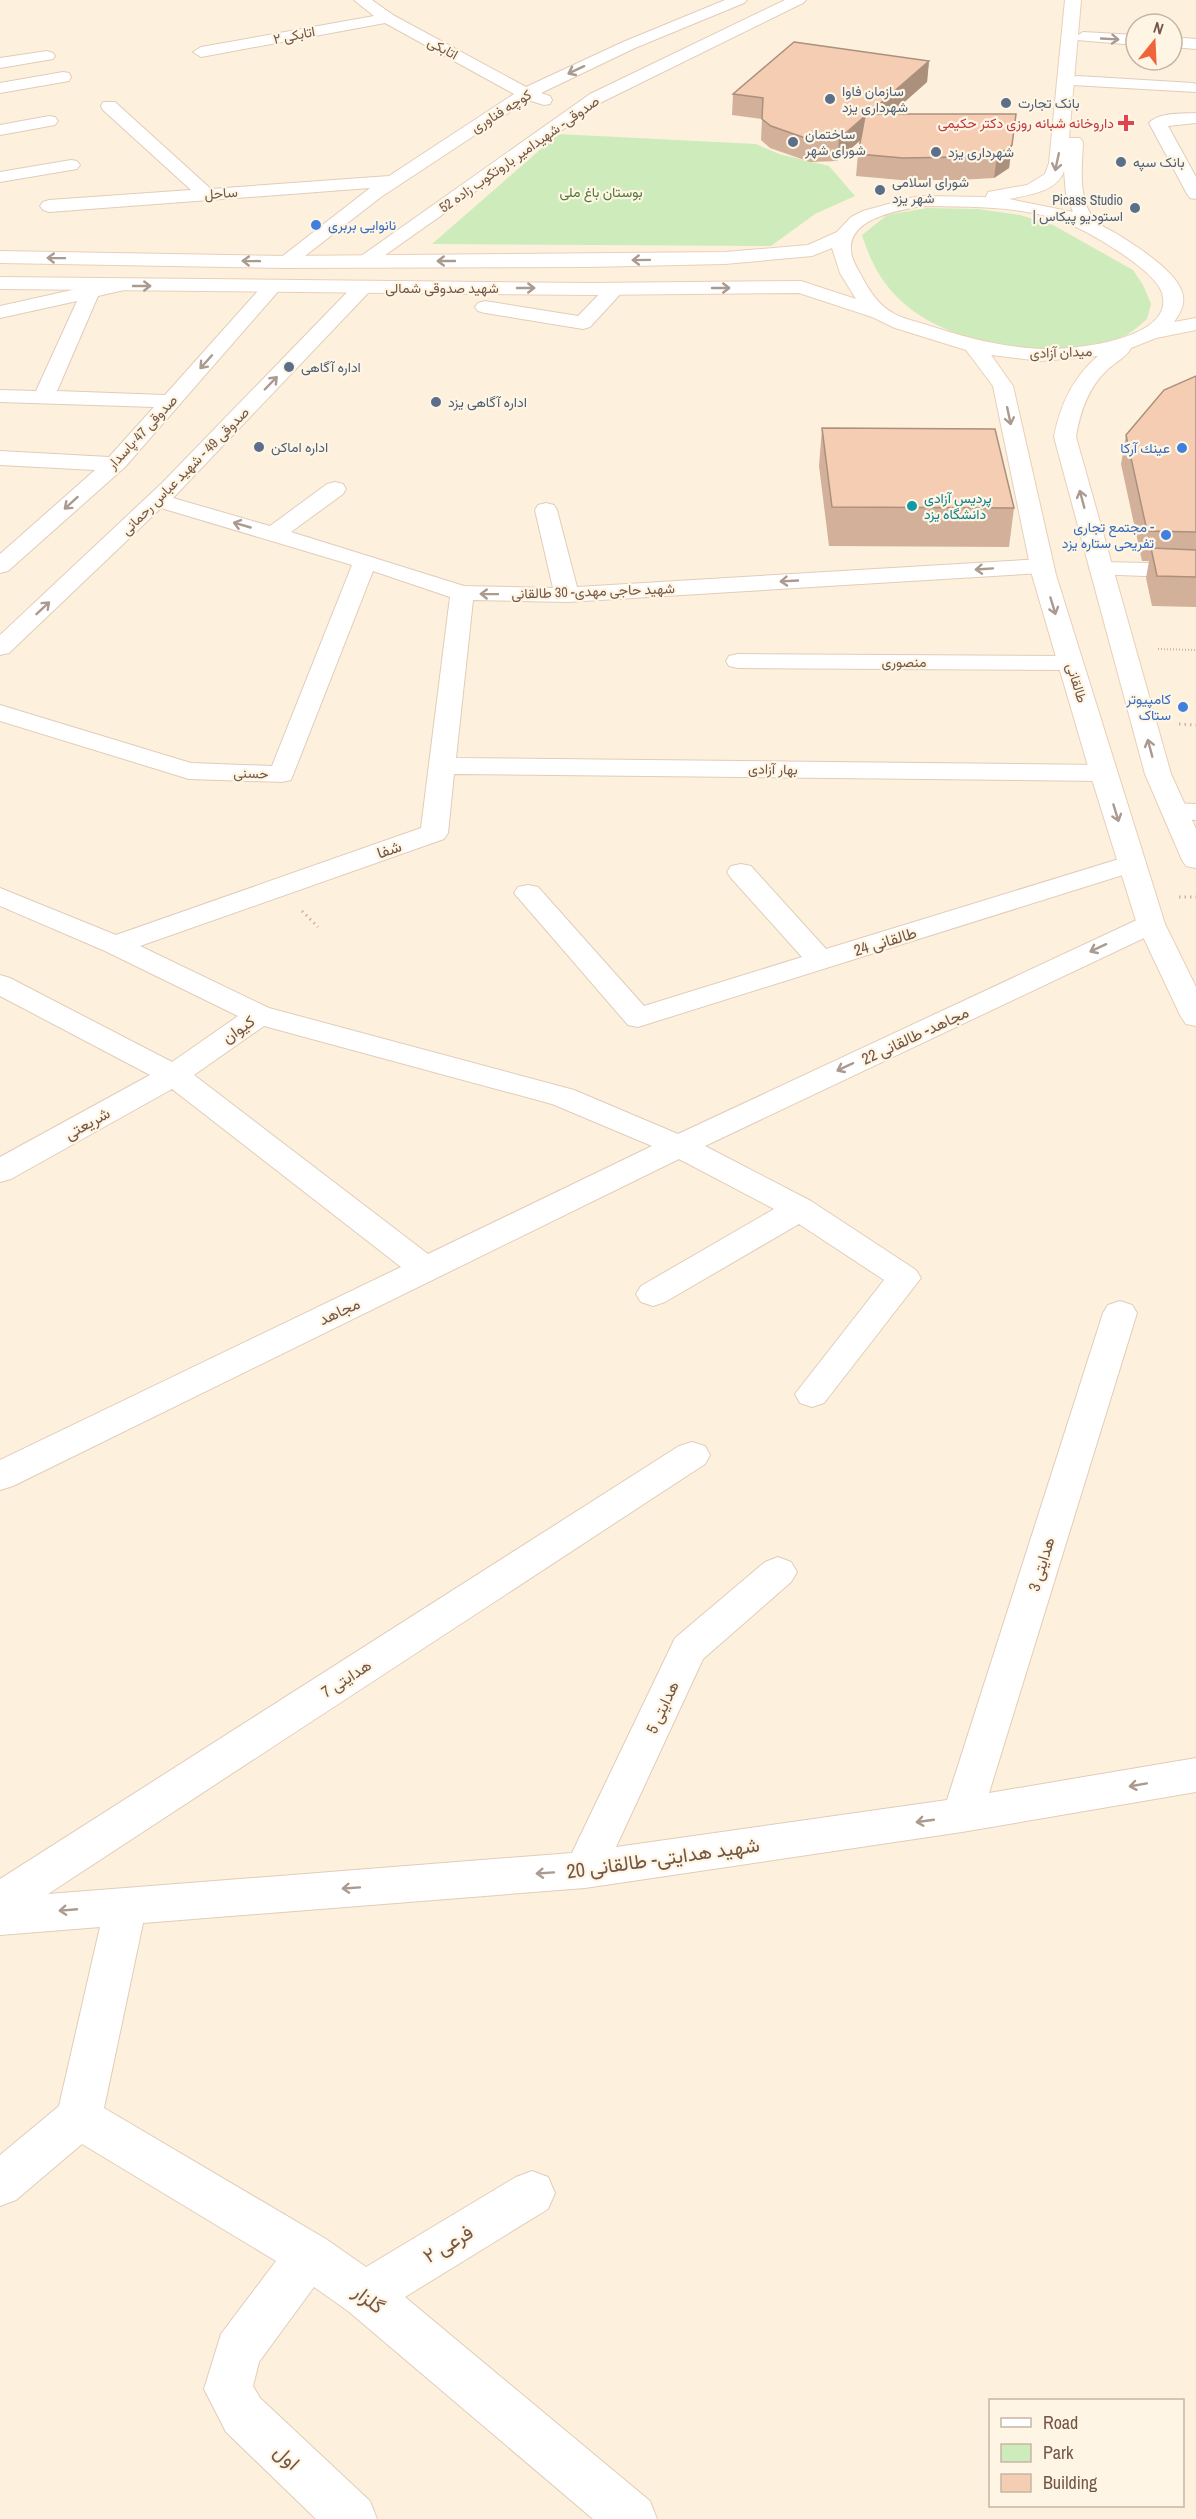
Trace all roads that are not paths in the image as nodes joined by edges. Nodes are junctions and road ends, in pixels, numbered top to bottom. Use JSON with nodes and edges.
{"nodes":[{"id":1,"x":362,"y":0,"type":"edge"},
{"id":2,"x":739,"y":0,"type":"edge"},
{"id":3,"x":798,"y":0,"type":"edge"},
{"id":4,"x":1073,"y":0,"type":"edge"},
{"id":5,"x":1086,"y":0,"type":"edge"},
{"id":6,"x":387,"y":18,"type":"junction"},
{"id":7,"x":1083,"y":37,"type":"junction"},
{"id":8,"x":1124,"y":39,"type":"edge"},
{"id":9,"x":629,"y":45,"type":"junction"},
{"id":10,"x":201,"y":52,"type":"dead end"},
{"id":11,"x":47,"y":56,"type":"dead end"},
{"id":12,"x":679,"y":56,"type":"junction"},
{"id":13,"x":0,"y":63,"type":"edge"},
{"id":14,"x":63,"y":77,"type":"dead end"},
{"id":15,"x":1078,"y":81,"type":"junction"},
{"id":16,"x":0,"y":87,"type":"edge"},
{"id":17,"x":1193,"y":88,"type":"dead end"},
{"id":18,"x":526,"y":94,"type":"junction"},
{"id":19,"x":109,"y":106,"type":"dead end"},
{"id":20,"x":576,"y":113,"type":"junction"},
{"id":21,"x":1196,"y":118,"type":"edge"},
{"id":22,"x":49,"y":122,"type":"dead end"},
{"id":23,"x":0,"y":130,"type":"edge"},
{"id":24,"x":70,"y":165,"type":"dead end"},
{"id":25,"x":0,"y":177,"type":"edge"},
{"id":26,"x":393,"y":181,"type":"junction"},
{"id":27,"x":206,"y":194,"type":"junction"},
{"id":28,"x":1196,"y":194,"type":"edge"},
{"id":29,"x":953,"y":201,"type":"junction"},
{"id":30,"x":49,"y":206,"type":"dead end"},
{"id":31,"x":1090,"y":226,"type":"junction"},
{"id":32,"x":843,"y":236,"type":"junction"},
{"id":33,"x":776,"y":254,"type":"junction"},
{"id":34,"x":0,"y":257,"type":"edge"},
{"id":35,"x":364,"y":261,"type":"junction"},
{"id":36,"x":285,"y":262,"type":"junction"},
{"id":37,"x":1153,"y":270,"type":"junction"},
{"id":38,"x":1190,"y":282,"type":"dead end"},
{"id":39,"x":0,"y":284,"type":"edge"},
{"id":40,"x":117,"y":286,"type":"junction"},
{"id":41,"x":272,"y":287,"type":"junction"},
{"id":42,"x":363,"y":287,"type":"junction"},
{"id":43,"x":801,"y":287,"type":"junction"},
{"id":44,"x":615,"y":289,"type":"junction"},
{"id":45,"x":90,"y":293,"type":"junction"},
{"id":46,"x":485,"y":307,"type":"dead end"},
{"id":47,"x":0,"y":312,"type":"edge"},
{"id":48,"x":879,"y":313,"type":"junction"},
{"id":49,"x":1196,"y":324,"type":"edge"},
{"id":50,"x":1139,"y":338,"type":"junction"},
{"id":51,"x":974,"y":347,"type":"junction"},
{"id":52,"x":1002,"y":386,"type":"junction"},
{"id":53,"x":1083,"y":387,"type":"junction"},
{"id":54,"x":0,"y":396,"type":"edge"},
{"id":55,"x":44,"y":397,"type":"junction"},
{"id":56,"x":171,"y":401,"type":"junction"},
{"id":57,"x":0,"y":458,"type":"edge"},
{"id":58,"x":114,"y":464,"type":"junction"},
{"id":59,"x":335,"y":489,"type":"dead end"},
{"id":60,"x":158,"y":500,"type":"junction"},
{"id":61,"x":546,"y":510,"type":"dead end"},
{"id":62,"x":9,"y":531,"type":"dead end"},
{"id":63,"x":38,"y":532,"type":"junction"},
{"id":64,"x":273,"y":534,"type":"junction"},
{"id":65,"x":366,"y":561,"type":"junction"},
{"id":66,"x":0,"y":566,"type":"edge"},
{"id":67,"x":1042,"y":566,"type":"junction"},
{"id":68,"x":1101,"y":569,"type":"junction"},
{"id":69,"x":1196,"y":571,"type":"edge"},
{"id":70,"x":462,"y":593,"type":"junction"},
{"id":71,"x":567,"y":595,"type":"junction"},
{"id":72,"x":0,"y":648,"type":"edge"},
{"id":73,"x":738,"y":662,"type":"dead end"},
{"id":74,"x":1071,"y":663,"type":"junction"},
{"id":75,"x":0,"y":713,"type":"edge"},
{"id":76,"x":443,"y":766,"type":"junction"},
{"id":77,"x":1103,"y":773,"type":"junction"},
{"id":78,"x":1185,"y":812,"type":"edge"},
{"id":79,"x":1196,"y":860,"type":"edge"},
{"id":80,"x":1132,"y":863,"type":"junction"},
{"id":81,"x":741,"y":872,"type":"dead end"},
{"id":82,"x":528,"y":893,"type":"dead end"},
{"id":83,"x":0,"y":896,"type":"edge"},
{"id":84,"x":1151,"y":924,"type":"junction"},
{"id":85,"x":115,"y":945,"type":"junction"},
{"id":86,"x":821,"y":961,"type":"junction"},
{"id":87,"x":0,"y":984,"type":"edge"},
{"id":88,"x":258,"y":1014,"type":"junction"},
{"id":89,"x":1196,"y":1017,"type":"edge"},
{"id":90,"x":174,"y":1075,"type":"junction"},
{"id":91,"x":679,"y":1146,"type":"junction"},
{"id":92,"x":0,"y":1171,"type":"edge"},
{"id":93,"x":800,"y":1209,"type":"junction"},
{"id":94,"x":427,"y":1270,"type":"junction"},
{"id":95,"x":653,"y":1294,"type":"dead end"},
{"id":96,"x":1120,"y":1314,"type":"dead end"},
{"id":97,"x":812,"y":1394,"type":"dead end"},
{"id":98,"x":692,"y":1455,"type":"dead end"},
{"id":99,"x":0,"y":1476,"type":"edge"},
{"id":100,"x":778,"y":1572,"type":"dead end"},
{"id":101,"x":1196,"y":1775,"type":"edge"},
{"id":102,"x":962,"y":1815,"type":"junction"},
{"id":103,"x":585,"y":1870,"type":"junction"},
{"id":104,"x":0,"y":1902,"type":"edge"},
{"id":105,"x":126,"y":1905,"type":"junction"},
{"id":106,"x":0,"y":1916,"type":"edge"},
{"id":107,"x":79,"y":2118,"type":"junction"},
{"id":108,"x":0,"y":2184,"type":"edge"},
{"id":109,"x":532,"y":2193,"type":"dead end"},
{"id":110,"x":309,"y":2255,"type":"junction"},
{"id":111,"x":365,"y":2294,"type":"junction"},
{"id":112,"x":352,"y":2519,"type":"edge"},
{"id":113,"x":632,"y":2519,"type":"edge"}],
"edges":[{"from":1,"to":6,"type":"street","name":"اتابکی"},
{"from":2,"to":9,"type":"street","name":"کوچه فناوری"},
{"from":3,"to":12,"type":"street","name":"52 صدوقی- شهیدامیر باروتکوب زاده"},
{"from":4,"to":29,"type":"street","one_way":true},
{"from":5,"to":7,"type":"street"},
{"from":6,"to":10,"type":"street","name":"اتابکی ۲"},
{"from":6,"to":18,"type":"street","name":"اتابکی"},
{"from":7,"to":8,"type":"street","one_way":true},
{"from":7,"to":15,"type":"street"},
{"from":9,"to":12,"type":"street"},
{"from":9,"to":18,"type":"street","name":"کوچه فناوری","one_way":true},
{"from":11,"to":13,"type":"street"},
{"from":12,"to":20,"type":"street","name":"52 صدوقی- شهیدامیر باروتکوب زاده"},
{"from":14,"to":16,"type":"street"},
{"from":15,"to":17,"type":"street"},
{"from":15,"to":31,"type":"street"},
{"from":18,"to":20,"type":"street","name":"اتابکی"},
{"from":18,"to":26,"type":"street","name":"کوچه فناوری"},
{"from":19,"to":27,"type":"street"},
{"from":20,"to":35,"type":"street","name":"52 صدوقی- شهیدامیر باروتکوب زاده"},
{"from":21,"to":28,"type":"street"},
{"from":22,"to":23,"type":"street"},
{"from":24,"to":25,"type":"street"},
{"from":26,"to":27,"type":"street","name":"ساحل"},
{"from":26,"to":36,"type":"street","name":"کوچه فناوری"},
{"from":27,"to":30,"type":"street","name":"ساحل"},
{"from":29,"to":31,"type":"street","name":"میدان آزادی"},
{"from":29,"to":32,"type":"street","name":"میدان آزادی"},
{"from":31,"to":37,"type":"street","name":"میدان آزادی"},
{"from":32,"to":33,"type":"street","name":"شهید صدوقی شمالی"},
{"from":32,"to":48,"type":"street","name":"میدان آزادی"},
{"from":33,"to":35,"type":"street","name":"شهید صدوقی شمالی","one_way":true},
{"from":33,"to":43,"type":"street"},
{"from":36,"to":34,"type":"street","name":"شهید صدوقی شمالی","one_way":true},
{"from":35,"to":36,"type":"street","name":"شهید صدوقی شمالی"},
{"from":37,"to":38,"type":"street"},
{"from":37,"to":50,"type":"street","name":"میدان آزادی"},
{"from":39,"to":40,"type":"street","name":"شهید صدوقی شمالی"},
{"from":40,"to":41,"type":"street","name":"شهید صدوقی شمالی","one_way":true},
{"from":40,"to":45,"type":"street"},
{"from":41,"to":42,"type":"street","name":"شهید صدوقی شمالی"},
{"from":41,"to":56,"type":"street","name":"صدوقی 47-پاسدار","one_way":true},
{"from":42,"to":44,"type":"street","name":"شهید صدوقی شمالی","one_way":true},
{"from":60,"to":42,"type":"street","name":"صدوقی 49 - شهید عباس رحمانی","one_way":true},
{"from":44,"to":43,"type":"street","name":"شهید صدوقی شمالی","one_way":true},
{"from":43,"to":48,"type":"street","name":"شهید صدوقی شمالی"},
{"from":44,"to":46,"type":"street"},
{"from":45,"to":47,"type":"street"},
{"from":45,"to":55,"type":"street"},
{"from":48,"to":51,"type":"street","name":"میدان آزادی"},
{"from":49,"to":50,"type":"street"},
{"from":50,"to":51,"type":"street","name":"میدان آزادی"},
{"from":50,"to":53,"type":"street"},
{"from":51,"to":52,"type":"street","name":"طالقانی"},
{"from":52,"to":53,"type":"street"},
{"from":52,"to":67,"type":"street","name":"طالقانی","one_way":true},
{"from":68,"to":53,"type":"street","one_way":true},
{"from":54,"to":55,"type":"street"},
{"from":55,"to":56,"type":"street"},
{"from":56,"to":58,"type":"street","name":"صدوقی 47-پاسدار"},
{"from":57,"to":58,"type":"street"},
{"from":58,"to":63,"type":"street","name":"صدوقی 47-پاسدار","one_way":true},
{"from":59,"to":64,"type":"street"},
{"from":64,"to":60,"type":"street","name":"شهید حاجی مهدی- 30 طالقانی","one_way":true},
{"from":72,"to":60,"type":"street","name":"صدوقی 49 - شهید عباس رحمانی","one_way":true},
{"from":61,"to":71,"type":"street"},
{"from":62,"to":63,"type":"street"},
{"from":63,"to":66,"type":"street","name":"صدوقی 47-پاسدار"},
{"from":64,"to":65,"type":"street","name":"شهید حاجی مهدی- 30 طالقانی"},
{"from":65,"to":70,"type":"street","name":"شهید حاجی مهدی- 30 طالقانی"},
{"from":65,"to":75,"type":"street","name":"حسنی"},
{"from":67,"to":71,"type":"street","name":"شهید حاجی مهدی- 30 طالقانی","one_way":true},
{"from":67,"to":74,"type":"street","name":"طالقانی","one_way":true},
{"from":68,"to":69,"type":"street"},
{"from":78,"to":68,"type":"street","one_way":true},
{"from":71,"to":70,"type":"street","name":"شهید حاجی مهدی- 30 طالقانی","one_way":true},
{"from":70,"to":76,"type":"street","name":"شفا"},
{"from":73,"to":74,"type":"street","name":"منصوری"},
{"from":74,"to":77,"type":"street","name":"طالقانی"},
{"from":76,"to":77,"type":"street","name":"بهار آزادی"},
{"from":76,"to":85,"type":"street","name":"شفا"},
{"from":77,"to":80,"type":"street","name":"طالقانی","one_way":true},
{"from":78,"to":79,"type":"street"},
{"from":80,"to":84,"type":"street","name":"طالقانی"},
{"from":80,"to":86,"type":"street","name":"طالقانی 24"},
{"from":81,"to":86,"type":"street"},
{"from":82,"to":86,"type":"street","name":"طالقانی 24"},
{"from":83,"to":85,"type":"street","name":"کیوان"},
{"from":84,"to":89,"type":"street","name":"طالقانی"},
{"from":84,"to":91,"type":"street","name":"مجاهد- طالقانی 22","one_way":true},
{"from":85,"to":88,"type":"street","name":"کیوان"},
{"from":87,"to":90,"type":"street"},
{"from":88,"to":90,"type":"street","name":"کیوان"},
{"from":88,"to":91,"type":"street"},
{"from":90,"to":92,"type":"street","name":"شریعتی"},
{"from":90,"to":94,"type":"street"},
{"from":91,"to":93,"type":"street"},
{"from":91,"to":94,"type":"street","name":"مجاهد"},
{"from":93,"to":95,"type":"street"},
{"from":93,"to":97,"type":"street"},
{"from":94,"to":99,"type":"street","name":"مجاهد"},
{"from":96,"to":102,"type":"street","name":"هدایتی 3"},
{"from":98,"to":104,"type":"street","name":"هدایتی 7"},
{"from":100,"to":103,"type":"street","name":"هدایتی 5"},
{"from":101,"to":102,"type":"street","name":"شهید هدایتی- طالقانی 20","one_way":true},
{"from":102,"to":103,"type":"street","name":"شهید هدایتی- طالقانی 20","one_way":true},
{"from":103,"to":105,"type":"street","name":"شهید هدایتی- طالقانی 20","one_way":true},
{"from":105,"to":106,"type":"street","name":"شهید هدایتی- طالقانی 20","one_way":true},
{"from":105,"to":107,"type":"street"},
{"from":107,"to":108,"type":"street"},
{"from":107,"to":110,"type":"street","name":"گلزار"},
{"from":109,"to":111,"type":"street","name":"فرعی ۲"},
{"from":110,"to":111,"type":"street","name":"گلزار"},
{"from":110,"to":112,"type":"street","name":"اول"},
{"from":111,"to":113,"type":"street","name":"گلزار"}]}
